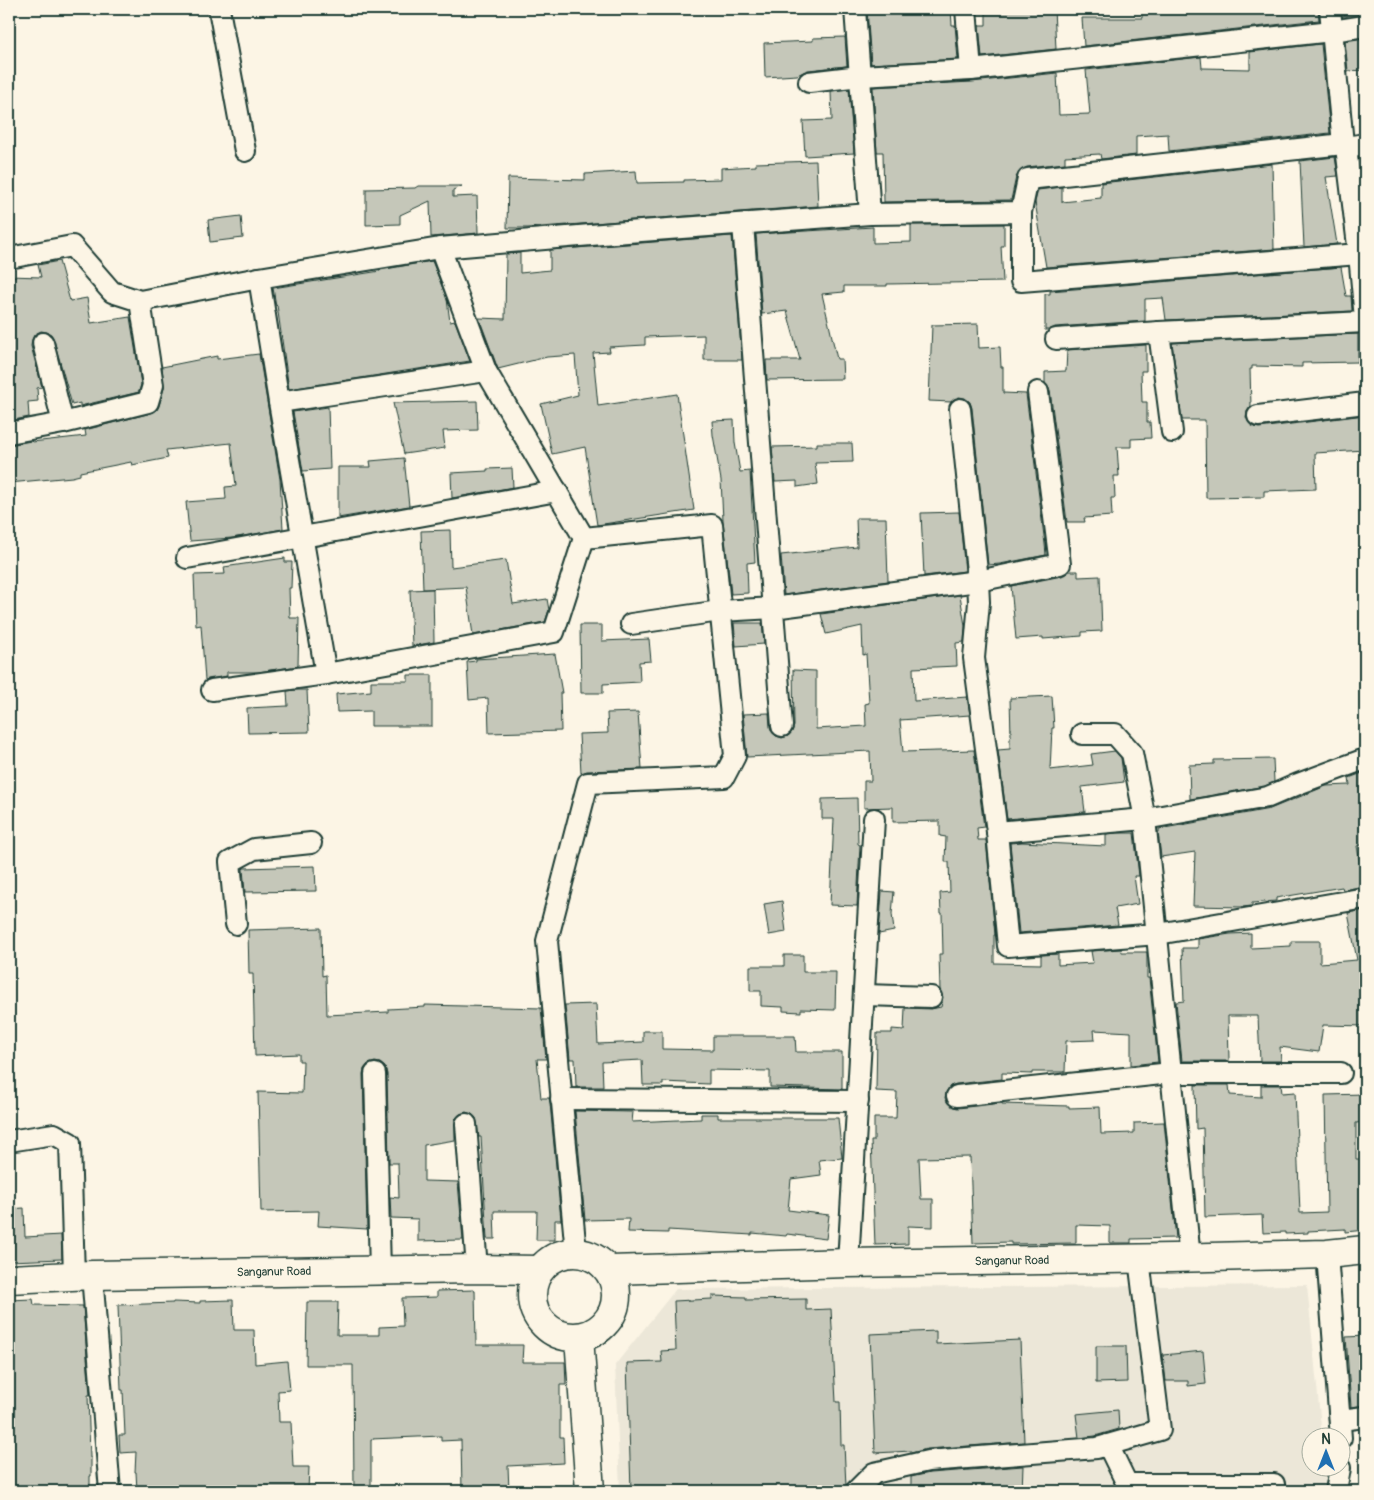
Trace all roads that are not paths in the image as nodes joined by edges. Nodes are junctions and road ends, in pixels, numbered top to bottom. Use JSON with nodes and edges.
{"nodes":[{"id":1,"x":219,"y":9,"type":"edge"},
{"id":2,"x":855,"y":9,"type":"edge"},
{"id":3,"x":966,"y":9,"type":"edge"},
{"id":4,"x":1330,"y":9,"type":"edge"},
{"id":5,"x":1365,"y":26,"type":"edge"},
{"id":6,"x":1332,"y":31,"type":"junction"},
{"id":7,"x":970,"y":70,"type":"junction"},
{"id":8,"x":860,"y":76,"type":"junction"},
{"id":9,"x":809,"y":82,"type":"dead end"},
{"id":10,"x":1365,"y":144,"type":"edge"},
{"id":11,"x":1344,"y":145,"type":"junction"},
{"id":12,"x":245,"y":151,"type":"dead end"},
{"id":13,"x":1022,"y":212,"type":"junction"},
{"id":14,"x":870,"y":214,"type":"junction"},
{"id":15,"x":742,"y":224,"type":"junction"},
{"id":16,"x":440,"y":248,"type":"junction"},
{"id":17,"x":1359,"y":254,"type":"junction"},
{"id":18,"x":9,"y":258,"type":"edge"},
{"id":19,"x":259,"y":278,"type":"junction"},
{"id":20,"x":140,"y":301,"type":"junction"},
{"id":21,"x":1365,"y":321,"type":"edge"},
{"id":22,"x":1159,"y":332,"type":"junction"},
{"id":23,"x":1056,"y":339,"type":"dead end"},
{"id":24,"x":43,"y":343,"type":"dead end"},
{"id":25,"x":486,"y":371,"type":"junction"},
{"id":26,"x":1038,"y":392,"type":"dead end"},
{"id":27,"x":279,"y":402,"type":"junction"},
{"id":28,"x":1365,"y":403,"type":"edge"},
{"id":29,"x":960,"y":409,"type":"dead end"},
{"id":30,"x":1258,"y":416,"type":"dead end"},
{"id":31,"x":63,"y":423,"type":"junction"},
{"id":32,"x":9,"y":432,"type":"edge"},
{"id":33,"x":1172,"y":432,"type":"dead end"},
{"id":34,"x":557,"y":491,"type":"junction"},
{"id":35,"x":302,"y":538,"type":"junction"},
{"id":36,"x":584,"y":538,"type":"junction"},
{"id":37,"x":186,"y":558,"type":"dead end"},
{"id":38,"x":978,"y":581,"type":"junction"},
{"id":39,"x":773,"y":608,"type":"junction"},
{"id":40,"x":720,"y":612,"type":"junction"},
{"id":41,"x":631,"y":624,"type":"dead end"},
{"id":42,"x":326,"y":674,"type":"junction"},
{"id":43,"x":212,"y":690,"type":"dead end"},
{"id":44,"x":782,"y":726,"type":"dead end"},
{"id":45,"x":1082,"y":734,"type":"dead end"},
{"id":46,"x":1365,"y":759,"type":"edge"},
{"id":47,"x":874,"y":819,"type":"dead end"},
{"id":48,"x":1145,"y":819,"type":"junction"},
{"id":49,"x":997,"y":832,"type":"junction"},
{"id":50,"x":311,"y":843,"type":"dead end"},
{"id":51,"x":1365,"y":898,"type":"edge"},
{"id":52,"x":236,"y":924,"type":"dead end"},
{"id":53,"x":1158,"y":934,"type":"junction"},
{"id":54,"x":864,"y":995,"type":"junction"},
{"id":55,"x":931,"y":997,"type":"dead end"},
{"id":56,"x":1171,"y":1073,"type":"junction"},
{"id":57,"x":1341,"y":1073,"type":"dead end"},
{"id":58,"x":375,"y":1074,"type":"dead end"},
{"id":59,"x":957,"y":1096,"type":"dead end"},
{"id":60,"x":561,"y":1098,"type":"junction"},
{"id":61,"x":858,"y":1101,"type":"junction"},
{"id":62,"x":466,"y":1124,"type":"dead end"},
{"id":63,"x":9,"y":1141,"type":"edge"},
{"id":64,"x":1365,"y":1250,"type":"edge"},
{"id":65,"x":576,"y":1253,"type":"junction"},
{"id":66,"x":1327,"y":1254,"type":"junction"},
{"id":67,"x":1190,"y":1258,"type":"junction"},
{"id":68,"x":1140,"y":1259,"type":"junction"},
{"id":69,"x":848,"y":1263,"type":"junction"},
{"id":70,"x":484,"y":1269,"type":"junction"},
{"id":71,"x":658,"y":1269,"type":"junction"},
{"id":72,"x":539,"y":1270,"type":"junction"},
{"id":73,"x":610,"y":1270,"type":"junction"},
{"id":74,"x":380,"y":1271,"type":"junction"},
{"id":75,"x":83,"y":1275,"type":"junction"},
{"id":76,"x":9,"y":1279,"type":"edge"},
{"id":77,"x":534,"y":1310,"type":"junction"},
{"id":78,"x":612,"y":1314,"type":"junction"},
{"id":79,"x":579,"y":1338,"type":"junction"},
{"id":80,"x":1365,"y":1417,"type":"edge"},
{"id":81,"x":1341,"y":1428,"type":"edge"},
{"id":82,"x":1343,"y":1428,"type":"edge"},
{"id":83,"x":1108,"y":1445,"type":"junction"},
{"id":84,"x":1338,"y":1478,"type":"edge"},
{"id":85,"x":110,"y":1491,"type":"edge"},
{"id":86,"x":590,"y":1491,"type":"edge"},
{"id":87,"x":856,"y":1491,"type":"edge"},
{"id":88,"x":1274,"y":1491,"type":"edge"},
{"id":89,"x":1336,"y":1491,"type":"edge"}],
"edges":[{"from":1,"to":12,"type":"street"},
{"from":2,"to":8,"type":"street"},
{"from":3,"to":7,"type":"street"},
{"from":4,"to":6,"type":"street"},
{"from":5,"to":6,"type":"street"},
{"from":6,"to":7,"type":"street"},
{"from":6,"to":11,"type":"street"},
{"from":7,"to":8,"type":"street"},
{"from":8,"to":9,"type":"street"},
{"from":8,"to":14,"type":"street"},
{"from":10,"to":11,"type":"street"},
{"from":11,"to":13,"type":"street"},
{"from":11,"to":17,"type":"street"},
{"from":13,"to":14,"type":"street"},
{"from":13,"to":17,"type":"street"},
{"from":14,"to":15,"type":"street"},
{"from":15,"to":16,"type":"street"},
{"from":15,"to":39,"type":"street"},
{"from":16,"to":19,"type":"street"},
{"from":16,"to":25,"type":"street"},
{"from":17,"to":21,"type":"street"},
{"from":18,"to":20,"type":"street"},
{"from":19,"to":20,"type":"street"},
{"from":19,"to":27,"type":"street"},
{"from":20,"to":31,"type":"street"},
{"from":21,"to":22,"type":"street"},
{"from":22,"to":23,"type":"street"},
{"from":22,"to":33,"type":"street"},
{"from":24,"to":31,"type":"street"},
{"from":25,"to":27,"type":"street"},
{"from":25,"to":34,"type":"street"},
{"from":26,"to":38,"type":"street"},
{"from":27,"to":35,"type":"street"},
{"from":28,"to":30,"type":"street"},
{"from":29,"to":38,"type":"street"},
{"from":31,"to":32,"type":"street"},
{"from":34,"to":35,"type":"street"},
{"from":34,"to":36,"type":"street"},
{"from":35,"to":37,"type":"street"},
{"from":35,"to":42,"type":"street"},
{"from":36,"to":40,"type":"street"},
{"from":36,"to":42,"type":"street"},
{"from":38,"to":39,"type":"street"},
{"from":38,"to":49,"type":"street"},
{"from":39,"to":40,"type":"street"},
{"from":39,"to":44,"type":"street"},
{"from":40,"to":41,"type":"street"},
{"from":40,"to":60,"type":"street"},
{"from":42,"to":43,"type":"street"},
{"from":45,"to":48,"type":"street"},
{"from":46,"to":48,"type":"street"},
{"from":47,"to":54,"type":"street"},
{"from":48,"to":49,"type":"street"},
{"from":48,"to":53,"type":"street"},
{"from":49,"to":53,"type":"street"},
{"from":50,"to":52,"type":"street"},
{"from":51,"to":53,"type":"street"},
{"from":53,"to":56,"type":"street"},
{"from":54,"to":55,"type":"street"},
{"from":54,"to":61,"type":"street"},
{"from":56,"to":57,"type":"street"},
{"from":56,"to":59,"type":"street"},
{"from":56,"to":67,"type":"street"},
{"from":58,"to":74,"type":"street"},
{"from":60,"to":61,"type":"street"},
{"from":60,"to":65,"type":"street"},
{"from":61,"to":69,"type":"street"},
{"from":62,"to":70,"type":"street"},
{"from":63,"to":75,"type":"street"},
{"from":64,"to":66,"type":"main road","name":"Sanganur Road"},
{"from":65,"to":72,"type":"main road"},
{"from":65,"to":73,"type":"main road"},
{"from":66,"to":67,"type":"main road","name":"Sanganur Road"},
{"from":66,"to":81,"type":"street"},
{"from":67,"to":68,"type":"main road","name":"Sanganur Road"},
{"from":68,"to":69,"type":"main road","name":"Sanganur Road"},
{"from":68,"to":83,"type":"street"},
{"from":69,"to":71,"type":"main road","name":"Sanganur Road"},
{"from":70,"to":72,"type":"main road","name":"Sanganur Road"},
{"from":70,"to":74,"type":"main road","name":"Sanganur Road"},
{"from":70,"to":77,"type":"main road"},
{"from":71,"to":73,"type":"main road","name":"Sanganur Road"},
{"from":71,"to":78,"type":"main road"},
{"from":72,"to":77,"type":"main road"},
{"from":73,"to":78,"type":"main road"},
{"from":74,"to":75,"type":"main road","name":"Sanganur Road"},
{"from":75,"to":76,"type":"main road","name":"Sanganur Road"},
{"from":75,"to":85,"type":"street"},
{"from":77,"to":79,"type":"main road"},
{"from":78,"to":79,"type":"main road"},
{"from":79,"to":86,"type":"main road"},
{"from":80,"to":82,"type":"street"},
{"from":83,"to":87,"type":"street"},
{"from":83,"to":88,"type":"street"},
{"from":84,"to":89,"type":"street"}]}
